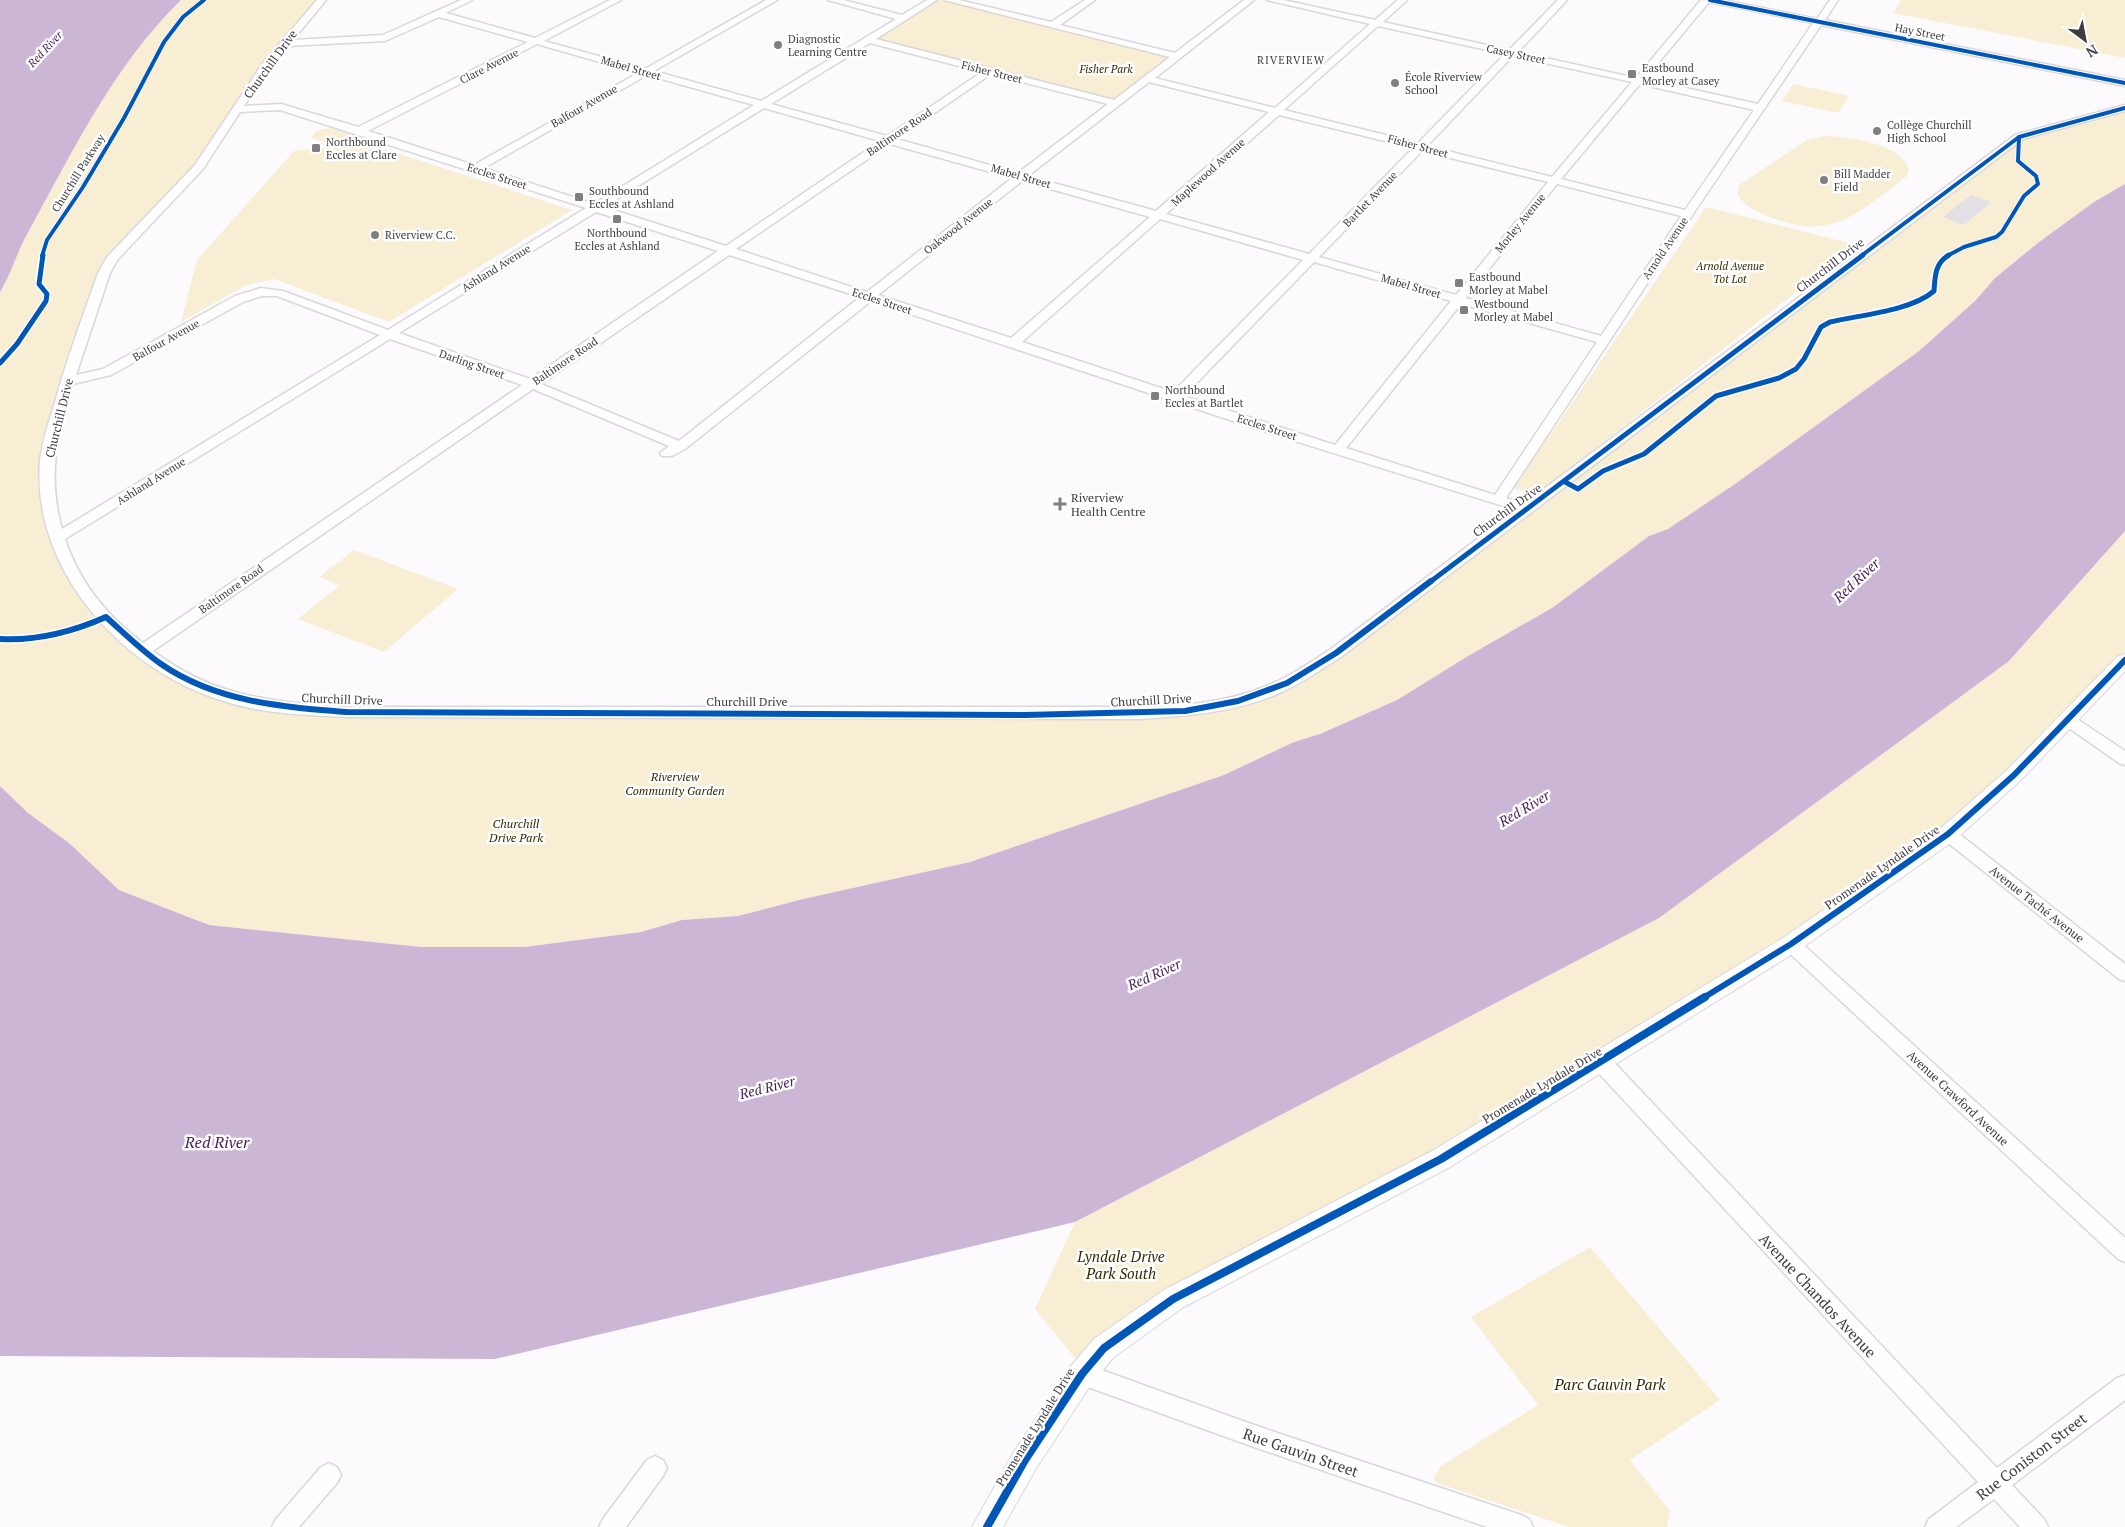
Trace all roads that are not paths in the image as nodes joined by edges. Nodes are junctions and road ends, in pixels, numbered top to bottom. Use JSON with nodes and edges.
{"nodes":[{"id":1,"x":322,"y":0,"type":"edge"},
{"id":2,"x":468,"y":0,"type":"edge"},
{"id":3,"x":617,"y":0,"type":"edge"},
{"id":4,"x":773,"y":0,"type":"edge"},
{"id":5,"x":832,"y":0,"type":"edge"},
{"id":6,"x":933,"y":0,"type":"edge"},
{"id":7,"x":948,"y":0,"type":"edge"},
{"id":8,"x":1091,"y":0,"type":"edge"},
{"id":9,"x":1250,"y":0,"type":"edge"},
{"id":10,"x":1271,"y":0,"type":"edge"},
{"id":11,"x":1403,"y":0,"type":"edge"},
{"id":12,"x":1563,"y":0,"type":"edge"},
{"id":13,"x":1706,"y":0,"type":"edge"},
{"id":14,"x":1710,"y":0,"type":"edge"},
{"id":15,"x":1834,"y":0,"type":"edge"},
{"id":16,"x":439,"y":14,"type":"junction"},
{"id":17,"x":904,"y":18,"type":"junction"},
{"id":18,"x":1819,"y":21,"type":"junction"},
{"id":19,"x":1377,"y":23,"type":"junction"},
{"id":20,"x":1053,"y":26,"type":"junction"},
{"id":21,"x":868,"y":40,"type":"junction"},
{"id":22,"x":538,"y":41,"type":"junction"},
{"id":23,"x":283,"y":43,"type":"junction"},
{"id":24,"x":1511,"y":53,"type":"junction"},
{"id":25,"x":1177,"y":56,"type":"junction"},
{"id":26,"x":644,"y":71,"type":"junction"},
{"id":27,"x":988,"y":71,"type":"junction"},
{"id":28,"x":1148,"y":79,"type":"junction"},
{"id":29,"x":1640,"y":81,"type":"junction"},
{"id":30,"x":2125,"y":83,"type":"edge"},
{"id":31,"x":763,"y":104,"type":"junction"},
{"id":32,"x":1116,"y":104,"type":"junction"},
{"id":33,"x":1761,"y":108,"type":"junction"},
{"id":34,"x":2125,"y":108,"type":"edge"},
{"id":35,"x":237,"y":109,"type":"junction"},
{"id":36,"x":1278,"y":110,"type":"junction"},
{"id":37,"x":359,"y":131,"type":"junction"},
{"id":38,"x":888,"y":139,"type":"junction"},
{"id":39,"x":1420,"y":147,"type":"junction"},
{"id":40,"x":474,"y":169,"type":"junction"},
{"id":41,"x":1021,"y":176,"type":"junction"},
{"id":42,"x":1555,"y":180,"type":"junction"},
{"id":43,"x":595,"y":208,"type":"junction"},
{"id":44,"x":1688,"y":214,"type":"junction"},
{"id":45,"x":1160,"y":215,"type":"junction"},
{"id":46,"x":727,"y":250,"type":"junction"},
{"id":47,"x":1311,"y":258,"type":"junction"},
{"id":48,"x":261,"y":292,"type":"joint"},
{"id":49,"x":868,"y":298,"type":"junction"},
{"id":50,"x":1458,"y":299,"type":"junction"},
{"id":51,"x":390,"y":334,"type":"junction"},
{"id":52,"x":1603,"y":340,"type":"junction"},
{"id":53,"x":1013,"y":343,"type":"junction"},
{"id":54,"x":68,"y":382,"type":"junction"},
{"id":55,"x":531,"y":384,"type":"junction"},
{"id":56,"x":1176,"y":397,"type":"junction"},
{"id":57,"x":680,"y":446,"type":"junction"},
{"id":58,"x":1338,"y":450,"type":"junction"},
{"id":59,"x":667,"y":453,"type":"dead end"},
{"id":60,"x":1499,"y":499,"type":"junction"},
{"id":61,"x":1526,"y":509,"type":"junction"},
{"id":62,"x":58,"y":537,"type":"junction"},
{"id":63,"x":142,"y":651,"type":"junction"},
{"id":64,"x":2125,"y":660,"type":"edge"},
{"id":65,"x":2068,"y":719,"type":"junction"},
{"id":66,"x":2125,"y":759,"type":"edge"},
{"id":67,"x":1948,"y":834,"type":"junction"},
{"id":68,"x":1791,"y":944,"type":"junction"},
{"id":69,"x":2125,"y":974,"type":"edge"},
{"id":70,"x":1601,"y":1062,"type":"junction"},
{"id":71,"x":2125,"y":1252,"type":"edge"},
{"id":72,"x":1082,"y":1374,"type":"junction"},
{"id":73,"x":2125,"y":1386,"type":"edge"},
{"id":74,"x":655,"y":1468,"type":"dead end"},
{"id":75,"x":329,"y":1475,"type":"dead end"},
{"id":76,"x":1995,"y":1483,"type":"junction"},
{"id":77,"x":284,"y":1527,"type":"edge"},
{"id":78,"x":611,"y":1527,"type":"edge"},
{"id":79,"x":987,"y":1527,"type":"edge"},
{"id":80,"x":1521,"y":1527,"type":"edge"},
{"id":81,"x":1937,"y":1527,"type":"edge"},
{"id":82,"x":2036,"y":1527,"type":"edge"}],
"edges":[{"from":1,"to":23,"type":"street","name":"Churchill Drive"},
{"from":2,"to":16,"type":"street"},
{"from":3,"to":22,"type":"street","name":"Clare Avenue"},
{"from":4,"to":26,"type":"street","name":"Balfour Avenue"},
{"from":5,"to":17,"type":"street"},
{"from":6,"to":17,"type":"street","name":"Ashland Avenue"},
{"from":7,"to":20,"type":"street"},
{"from":8,"to":20,"type":"street"},
{"from":9,"to":25,"type":"street","name":"Oakwood Avenue"},
{"from":10,"to":19,"type":"street","name":"Casey Street"},
{"from":11,"to":19,"type":"street","name":"Maplewood Avenue"},
{"from":12,"to":24,"type":"street","name":"Bartlet Avenue"},
{"from":13,"to":29,"type":"street","name":"Morley Avenue"},
{"from":14,"to":18,"type":"street","name":"Hay Street"},
{"from":15,"to":18,"type":"street","name":"Arnold Avenue"},
{"from":16,"to":22,"type":"street","name":"Mabel Street"},
{"from":16,"to":23,"type":"street"},
{"from":17,"to":21,"type":"street","name":"Ashland Avenue"},
{"from":18,"to":30,"type":"street","name":"Hay Street"},
{"from":18,"to":33,"type":"street","name":"Arnold Avenue"},
{"from":19,"to":24,"type":"street","name":"Casey Street"},
{"from":19,"to":36,"type":"street","name":"Maplewood Avenue"},
{"from":20,"to":25,"type":"street"},
{"from":21,"to":27,"type":"street","name":"Fisher Street"},
{"from":21,"to":31,"type":"street","name":"Ashland Avenue"},
{"from":22,"to":26,"type":"street","name":"Mabel Street"},
{"from":22,"to":37,"type":"street","name":"Clare Avenue"},
{"from":23,"to":35,"type":"street","name":"Churchill Drive"},
{"from":24,"to":29,"type":"street","name":"Casey Street"},
{"from":24,"to":39,"type":"street","name":"Bartlet Avenue"},
{"from":25,"to":28,"type":"street","name":"Oakwood Avenue"},
{"from":26,"to":31,"type":"street","name":"Mabel Street"},
{"from":26,"to":40,"type":"street","name":"Balfour Avenue"},
{"from":27,"to":32,"type":"street","name":"Fisher Street"},
{"from":27,"to":38,"type":"street","name":"Baltimore Road"},
{"from":28,"to":32,"type":"street","name":"Oakwood Avenue"},
{"from":28,"to":36,"type":"street","name":"Fisher Street"},
{"from":29,"to":33,"type":"street","name":"Casey Street"},
{"from":29,"to":42,"type":"street","name":"Morley Avenue"},
{"from":31,"to":38,"type":"street","name":"Mabel Street"},
{"from":31,"to":43,"type":"street","name":"Ashland Avenue"},
{"from":32,"to":41,"type":"street","name":"Oakwood Avenue"},
{"from":33,"to":44,"type":"street","name":"Arnold Avenue"},
{"from":34,"to":61,"type":"street","name":"Churchill Drive"},
{"from":35,"to":37,"type":"street","name":"Eccles Street"},
{"from":35,"to":54,"type":"street","name":"Churchill Drive"},
{"from":36,"to":39,"type":"street","name":"Fisher Street"},
{"from":36,"to":45,"type":"street","name":"Maplewood Avenue"},
{"from":37,"to":40,"type":"street","name":"Eccles Street"},
{"from":38,"to":41,"type":"street","name":"Mabel Street"},
{"from":38,"to":46,"type":"street","name":"Baltimore Road"},
{"from":39,"to":42,"type":"street","name":"Fisher Street"},
{"from":39,"to":47,"type":"street","name":"Bartlet Avenue"},
{"from":40,"to":43,"type":"street","name":"Eccles Street"},
{"from":41,"to":45,"type":"street","name":"Mabel Street"},
{"from":41,"to":49,"type":"street","name":"Oakwood Avenue"},
{"from":42,"to":44,"type":"street","name":"Fisher Street"},
{"from":42,"to":50,"type":"street","name":"Morley Avenue"},
{"from":43,"to":46,"type":"street","name":"Eccles Street"},
{"from":43,"to":51,"type":"street","name":"Ashland Avenue"},
{"from":44,"to":52,"type":"street","name":"Arnold Avenue"},
{"from":45,"to":47,"type":"street","name":"Mabel Street"},
{"from":45,"to":53,"type":"street","name":"Maplewood Avenue"},
{"from":46,"to":49,"type":"street","name":"Eccles Street"},
{"from":46,"to":55,"type":"street","name":"Baltimore Road"},
{"from":47,"to":50,"type":"street","name":"Mabel Street"},
{"from":47,"to":56,"type":"street","name":"Bartlet Avenue"},
{"from":48,"to":51,"type":"street","name":"Darling Street"},
{"from":48,"to":54,"type":"street","name":"Balfour Avenue"},
{"from":49,"to":53,"type":"street","name":"Eccles Street"},
{"from":49,"to":57,"type":"street","name":"Oakwood Avenue"},
{"from":50,"to":52,"type":"street","name":"Mabel Street"},
{"from":50,"to":58,"type":"street","name":"Morley Avenue"},
{"from":51,"to":55,"type":"street","name":"Darling Street"},
{"from":51,"to":62,"type":"street","name":"Ashland Avenue"},
{"from":52,"to":60,"type":"street","name":"Arnold Avenue"},
{"from":53,"to":56,"type":"street","name":"Eccles Street"},
{"from":54,"to":62,"type":"street","name":"Churchill Drive"},
{"from":55,"to":57,"type":"street","name":"Darling Street"},
{"from":55,"to":63,"type":"street","name":"Baltimore Road"},
{"from":56,"to":58,"type":"street","name":"Eccles Street"},
{"from":57,"to":59,"type":"street","name":"Oakwood Avenue"},
{"from":58,"to":60,"type":"street","name":"Eccles Street"},
{"from":60,"to":61,"type":"street","name":"Eccles Street"},
{"from":61,"to":63,"type":"street","name":"Churchill Drive"},
{"from":62,"to":63,"type":"street","name":"Churchill Drive"},
{"from":64,"to":65,"type":"street","name":"Promenade Lyndale Drive"},
{"from":65,"to":66,"type":"street"},
{"from":65,"to":67,"type":"street","name":"Promenade Lyndale Drive"},
{"from":67,"to":68,"type":"street","name":"Promenade Lyndale Drive"},
{"from":67,"to":69,"type":"street","name":"Avenue Taché Avenue"},
{"from":68,"to":70,"type":"street","name":"Promenade Lyndale Drive"},
{"from":68,"to":71,"type":"street","name":"Avenue Crawford Avenue"},
{"from":70,"to":72,"type":"street","name":"Promenade Lyndale Drive"},
{"from":70,"to":76,"type":"street","name":"Avenue Chandos Avenue"},
{"from":72,"to":79,"type":"street","name":"Promenade Lyndale Drive"},
{"from":72,"to":80,"type":"street","name":"Rue Gauvin Street"},
{"from":73,"to":76,"type":"street","name":"Rue Coniston Street"},
{"from":74,"to":78,"type":"street"},
{"from":75,"to":77,"type":"street"},
{"from":76,"to":81,"type":"street","name":"Rue Coniston Street"},
{"from":76,"to":82,"type":"street","name":"Avenue Chandos Avenue"}]}
